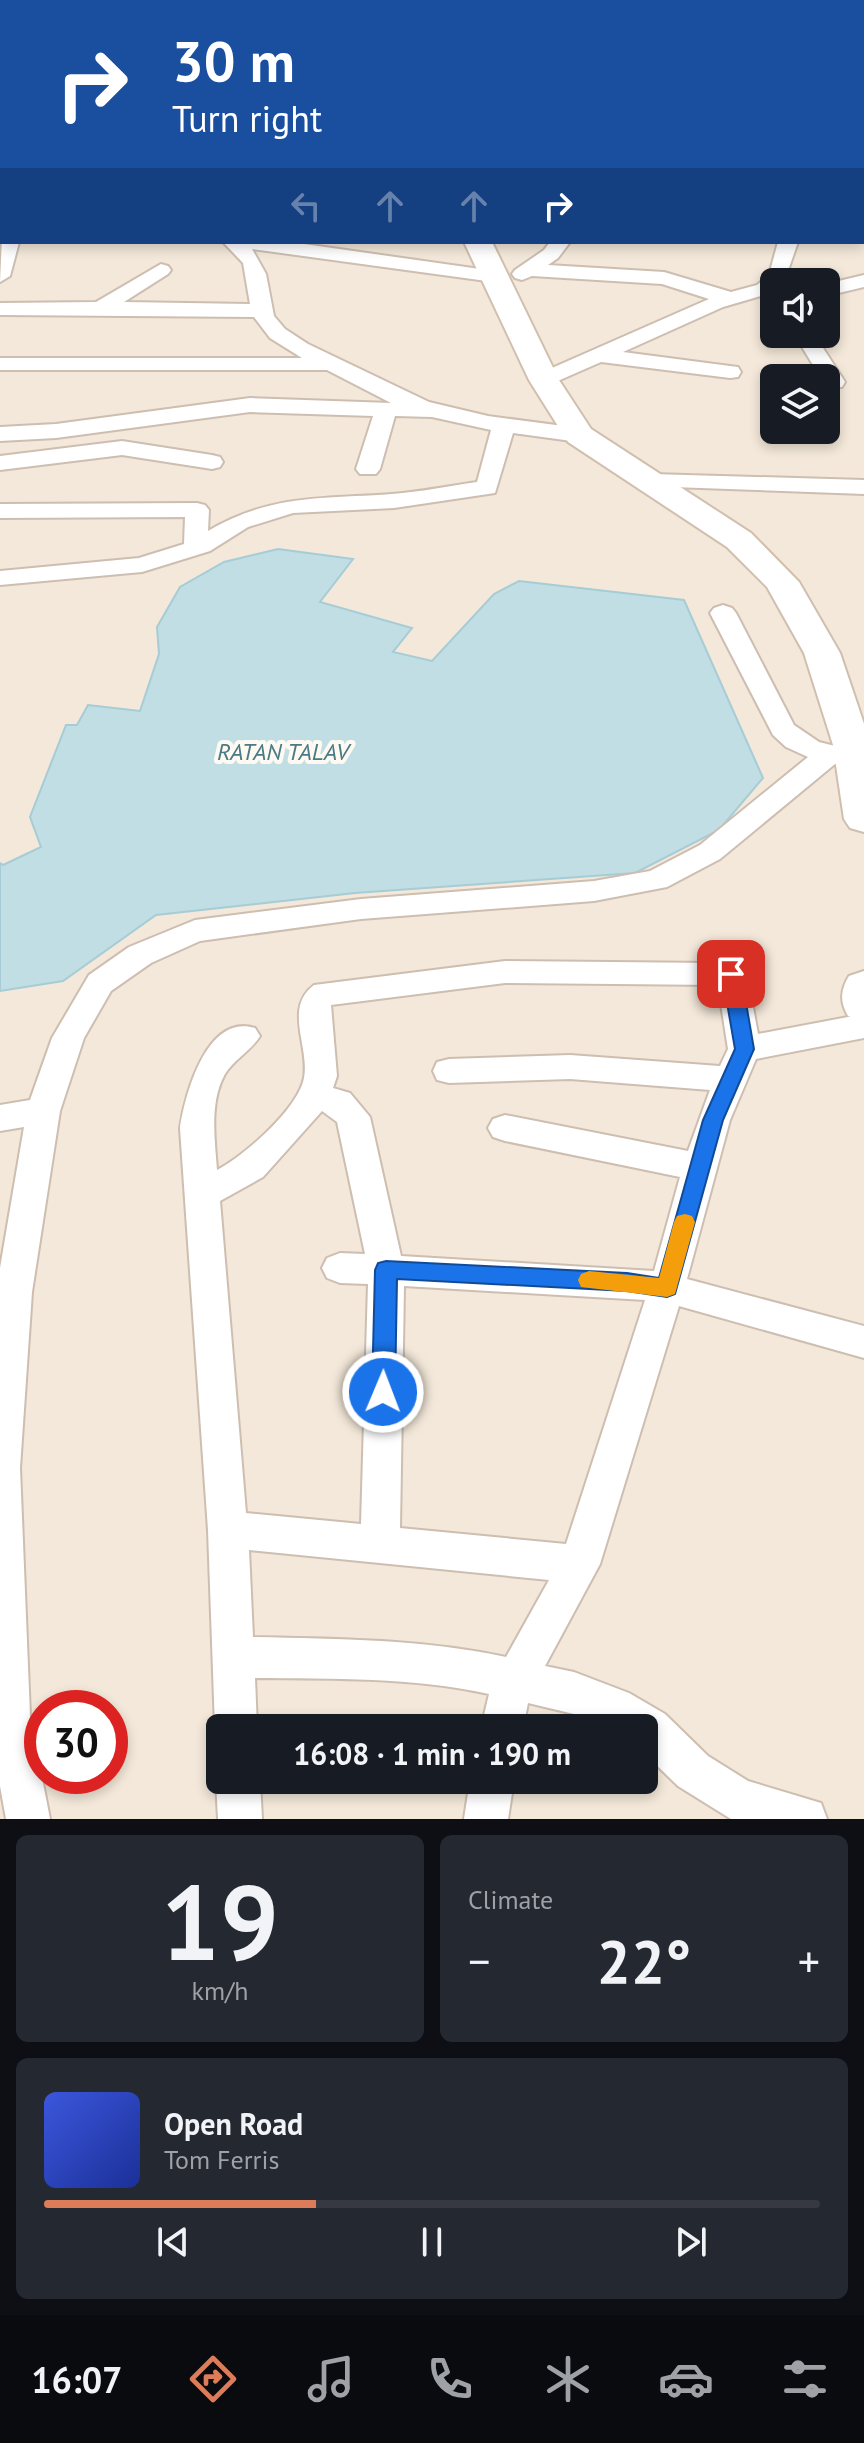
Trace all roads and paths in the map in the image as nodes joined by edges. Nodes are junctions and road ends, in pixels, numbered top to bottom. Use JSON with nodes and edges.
{"nodes":[{"id":1,"x":8,"y":244,"type":"edge"},
{"id":2,"x":236,"y":244,"type":"edge"},
{"id":3,"x":260,"y":244,"type":"edge"},
{"id":4,"x":479,"y":244,"type":"edge"},
{"id":5,"x":558,"y":244,"type":"edge"},
{"id":6,"x":787,"y":244,"type":"edge"},
{"id":7,"x":781,"y":268,"type":"edge"},
{"id":8,"x":161,"y":270,"type":"dead end"},
{"id":9,"x":528,"y":270,"type":"junction"},
{"id":10,"x":0,"y":276,"type":"edge"},
{"id":11,"x":497,"y":281,"type":"junction"},
{"id":12,"x":864,"y":281,"type":"edge"},
{"id":13,"x":840,"y":288,"type":"edge"},
{"id":14,"x":840,"y":290,"type":"edge"},
{"id":15,"x":760,"y":291,"type":"edge"},
{"id":16,"x":864,"y":297,"type":"edge"},
{"id":17,"x":731,"y":299,"type":"junction"},
{"id":18,"x":101,"y":308,"type":"junction"},
{"id":19,"x":0,"y":309,"type":"edge"},
{"id":20,"x":264,"y":311,"type":"junction"},
{"id":21,"x":598,"y":356,"type":"junction"},
{"id":22,"x":0,"y":364,"type":"edge"},
{"id":23,"x":332,"y":364,"type":"junction"},
{"id":24,"x":730,"y":372,"type":"dead end"},
{"id":25,"x":544,"y":380,"type":"junction"},
{"id":26,"x":386,"y":409,"type":"junction"},
{"id":27,"x":431,"y":411,"type":"junction"},
{"id":28,"x":504,"y":424,"type":"junction"},
{"id":29,"x":0,"y":434,"type":"edge"},
{"id":30,"x":579,"y":435,"type":"junction"},
{"id":31,"x":212,"y":462,"type":"dead end"},
{"id":32,"x":0,"y":463,"type":"edge"},
{"id":33,"x":368,"y":469,"type":"dead end"},
{"id":34,"x":652,"y":481,"type":"junction"},
{"id":35,"x":864,"y":487,"type":"edge"},
{"id":36,"x":0,"y":511,"type":"edge"},
{"id":37,"x":196,"y":547,"type":"junction"},
{"id":38,"x":11,"y":578,"type":"edge"},
{"id":39,"x":0,"y":591,"type":"edge"},
{"id":40,"x":723,"y":613,"type":"dead end"},
{"id":41,"x":850,"y":750,"type":"edge"},
{"id":42,"x":864,"y":819,"type":"edge"},
{"id":43,"x":864,"y":987,"type":"edge"},
{"id":44,"x":864,"y":1005,"type":"edge"},
{"id":45,"x":864,"y":1026,"type":"edge"},
{"id":46,"x":244,"y":1036,"type":"dead end"},
{"id":47,"x":737,"y":1064,"type":"junction"},
{"id":48,"x":449,"y":1071,"type":"dead end"},
{"id":49,"x":314,"y":1096,"type":"junction"},
{"id":50,"x":43,"y":1111,"type":"junction"},
{"id":51,"x":0,"y":1118,"type":"edge"},
{"id":52,"x":505,"y":1128,"type":"dead end"},
{"id":53,"x":699,"y":1167,"type":"junction"},
{"id":54,"x":202,"y":1194,"type":"junction"},
{"id":55,"x":340,"y":1268,"type":"dead end"},
{"id":56,"x":386,"y":1270,"type":"junction"},
{"id":57,"x":667,"y":1288,"type":"junction"},
{"id":58,"x":864,"y":1342,"type":"edge"},
{"id":59,"x":228,"y":1530,"type":"junction"},
{"id":60,"x":380,"y":1545,"type":"junction"},
{"id":61,"x":580,"y":1564,"type":"junction"},
{"id":62,"x":233,"y":1657,"type":"junction"},
{"id":63,"x":517,"y":1682,"type":"junction"},
{"id":64,"x":235,"y":1714,"type":"edge"},
{"id":65,"x":505,"y":1714,"type":"edge"},
{"id":66,"x":239,"y":1794,"type":"edge"},
{"id":67,"x":490,"y":1794,"type":"edge"},
{"id":68,"x":28,"y":1819,"type":"edge"},
{"id":69,"x":240,"y":1819,"type":"edge"},
{"id":70,"x":486,"y":1819,"type":"edge"},
{"id":71,"x":805,"y":1819,"type":"edge"}],
"edges":[{"from":1,"to":10,"type":"street"},
{"from":2,"to":20,"type":"street"},
{"from":3,"to":11,"type":"street"},
{"from":4,"to":11,"type":"street"},
{"from":5,"to":9,"type":"street"},
{"from":6,"to":7,"type":"street"},
{"from":8,"to":18,"type":"street"},
{"from":9,"to":11,"type":"street"},
{"from":9,"to":17,"type":"street"},
{"from":11,"to":25,"type":"street"},
{"from":12,"to":13,"type":"street"},
{"from":14,"to":16,"type":"street"},
{"from":15,"to":17,"type":"street"},
{"from":17,"to":21,"type":"street"},
{"from":18,"to":19,"type":"street"},
{"from":18,"to":20,"type":"street"},
{"from":20,"to":23,"type":"street"},
{"from":21,"to":24,"type":"street"},
{"from":21,"to":25,"type":"street"},
{"from":22,"to":23,"type":"street"},
{"from":23,"to":27,"type":"street"},
{"from":25,"to":30,"type":"street"},
{"from":26,"to":27,"type":"street"},
{"from":26,"to":29,"type":"street"},
{"from":26,"to":33,"type":"street"},
{"from":27,"to":28,"type":"street"},
{"from":28,"to":30,"type":"street"},
{"from":28,"to":37,"type":"street"},
{"from":30,"to":34,"type":"street"},
{"from":31,"to":32,"type":"street"},
{"from":34,"to":35,"type":"street"},
{"from":34,"to":41,"type":"street"},
{"from":36,"to":37,"type":"street"},
{"from":37,"to":38,"type":"street"},
{"from":38,"to":39,"type":"street"},
{"from":40,"to":41,"type":"street"},
{"from":41,"to":42,"type":"street"},
{"from":41,"to":50,"type":"street"},
{"from":43,"to":44,"type":"street"},
{"from":45,"to":47,"type":"street"},
{"from":46,"to":54,"type":"street"},
{"from":47,"to":48,"type":"street"},
{"from":47,"to":49,"type":"street"},
{"from":47,"to":53,"type":"street"},
{"from":49,"to":54,"type":"street"},
{"from":49,"to":56,"type":"street"},
{"from":50,"to":51,"type":"street"},
{"from":50,"to":68,"type":"street"},
{"from":52,"to":53,"type":"street"},
{"from":53,"to":57,"type":"street"},
{"from":54,"to":59,"type":"street"},
{"from":55,"to":56,"type":"street"},
{"from":56,"to":57,"type":"street"},
{"from":56,"to":60,"type":"street"},
{"from":57,"to":58,"type":"street"},
{"from":57,"to":61,"type":"street"},
{"from":59,"to":60,"type":"street"},
{"from":59,"to":62,"type":"street"},
{"from":60,"to":61,"type":"street"},
{"from":61,"to":63,"type":"street"},
{"from":62,"to":63,"type":"street"},
{"from":62,"to":64,"type":"street"},
{"from":63,"to":65,"type":"street"},
{"from":63,"to":71,"type":"street"},
{"from":66,"to":69,"type":"street"},
{"from":67,"to":70,"type":"street"}]}
